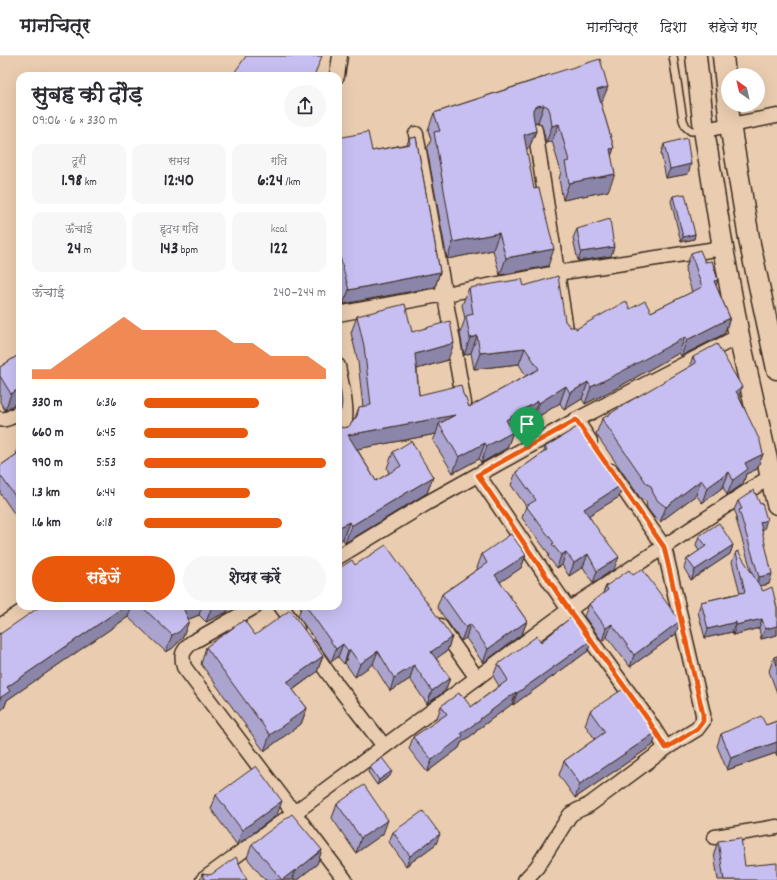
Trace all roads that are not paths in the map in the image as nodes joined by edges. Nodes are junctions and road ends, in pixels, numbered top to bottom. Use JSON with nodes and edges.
{"nodes":[{"id":1,"x":340,"y":56,"type":"edge"},
{"id":2,"x":673,"y":56,"type":"edge"},
{"id":3,"x":696,"y":56,"type":"edge"},
{"id":4,"x":723,"y":56,"type":"edge"},
{"id":5,"x":338,"y":72,"type":"edge"},
{"id":6,"x":777,"y":116,"type":"edge"},
{"id":7,"x":730,"y":125,"type":"junction"},
{"id":8,"x":535,"y":130,"type":"edge"},
{"id":9,"x":704,"y":130,"type":"junction"},
{"id":10,"x":416,"y":134,"type":"dead end"},
{"id":11,"x":723,"y":248,"type":"junction"},
{"id":12,"x":557,"y":273,"type":"junction"},
{"id":13,"x":444,"y":294,"type":"junction"},
{"id":14,"x":342,"y":313,"type":"edge"},
{"id":15,"x":568,"y":336,"type":"edge"},
{"id":16,"x":739,"y":336,"type":"junction"},
{"id":17,"x":777,"y":369,"type":"edge"},
{"id":18,"x":342,"y":392,"type":"edge"},
{"id":19,"x":465,"y":409,"type":"edge"},
{"id":20,"x":16,"y":414,"type":"edge"},
{"id":21,"x":0,"y":419,"type":"edge"},
{"id":22,"x":576,"y":420,"type":"junction"},
{"id":23,"x":342,"y":432,"type":"edge"},
{"id":24,"x":478,"y":475,"type":"junction"},
{"id":25,"x":771,"y":476,"type":"junction"},
{"id":26,"x":777,"y":504,"type":"edge"},
{"id":27,"x":375,"y":534,"type":"junction"},
{"id":28,"x":664,"y":547,"type":"junction"},
{"id":29,"x":384,"y":548,"type":"edge"},
{"id":30,"x":342,"y":555,"type":"edge"},
{"id":31,"x":24,"y":610,"type":"edge"},
{"id":32,"x":249,"y":610,"type":"edge"},
{"id":33,"x":284,"y":610,"type":"edge"},
{"id":34,"x":569,"y":610,"type":"junction"},
{"id":35,"x":430,"y":613,"type":"edge"},
{"id":36,"x":0,"y":626,"type":"edge"},
{"id":37,"x":477,"y":678,"type":"junction"},
{"id":38,"x":384,"y":746,"type":"junction"},
{"id":39,"x":666,"y":748,"type":"junction"},
{"id":40,"x":294,"y":813,"type":"junction"},
{"id":41,"x":777,"y":827,"type":"edge"},
{"id":42,"x":715,"y":837,"type":"dead end"},
{"id":43,"x":203,"y":880,"type":"edge"},
{"id":44,"x":345,"y":880,"type":"edge"},
{"id":45,"x":525,"y":880,"type":"edge"}],
"edges":[{"from":1,"to":5,"type":"street"},
{"from":2,"to":9,"type":"lane"},
{"from":3,"to":9,"type":"main road"},
{"from":4,"to":7,"type":"main road"},
{"from":6,"to":7,"type":"street"},
{"from":7,"to":9,"type":"street"},
{"from":7,"to":17,"type":"main road"},
{"from":8,"to":12,"type":"street"},
{"from":9,"to":11,"type":"main road"},
{"from":10,"to":13,"type":"street"},
{"from":11,"to":12,"type":"street"},
{"from":11,"to":16,"type":"main road"},
{"from":12,"to":13,"type":"street"},
{"from":12,"to":15,"type":"street"},
{"from":13,"to":14,"type":"street"},
{"from":13,"to":19,"type":"street"},
{"from":16,"to":22,"type":"street"},
{"from":16,"to":25,"type":"main road"},
{"from":18,"to":23,"type":"street"},
{"from":20,"to":21,"type":"street"},
{"from":22,"to":24,"type":"street"},
{"from":22,"to":28,"type":"street"},
{"from":24,"to":27,"type":"street"},
{"from":24,"to":34,"type":"street"},
{"from":25,"to":26,"type":"main road"},
{"from":25,"to":28,"type":"street"},
{"from":27,"to":29,"type":"street"},
{"from":27,"to":30,"type":"street"},
{"from":28,"to":34,"type":"street"},
{"from":28,"to":39,"type":"street"},
{"from":31,"to":36,"type":"street"},
{"from":32,"to":40,"type":"street"},
{"from":33,"to":38,"type":"street"},
{"from":34,"to":37,"type":"street"},
{"from":34,"to":39,"type":"street"},
{"from":35,"to":37,"type":"street"},
{"from":37,"to":38,"type":"street"},
{"from":38,"to":40,"type":"street"},
{"from":39,"to":45,"type":"street"},
{"from":40,"to":43,"type":"street"},
{"from":40,"to":44,"type":"street"},
{"from":41,"to":42,"type":"street"}]}
